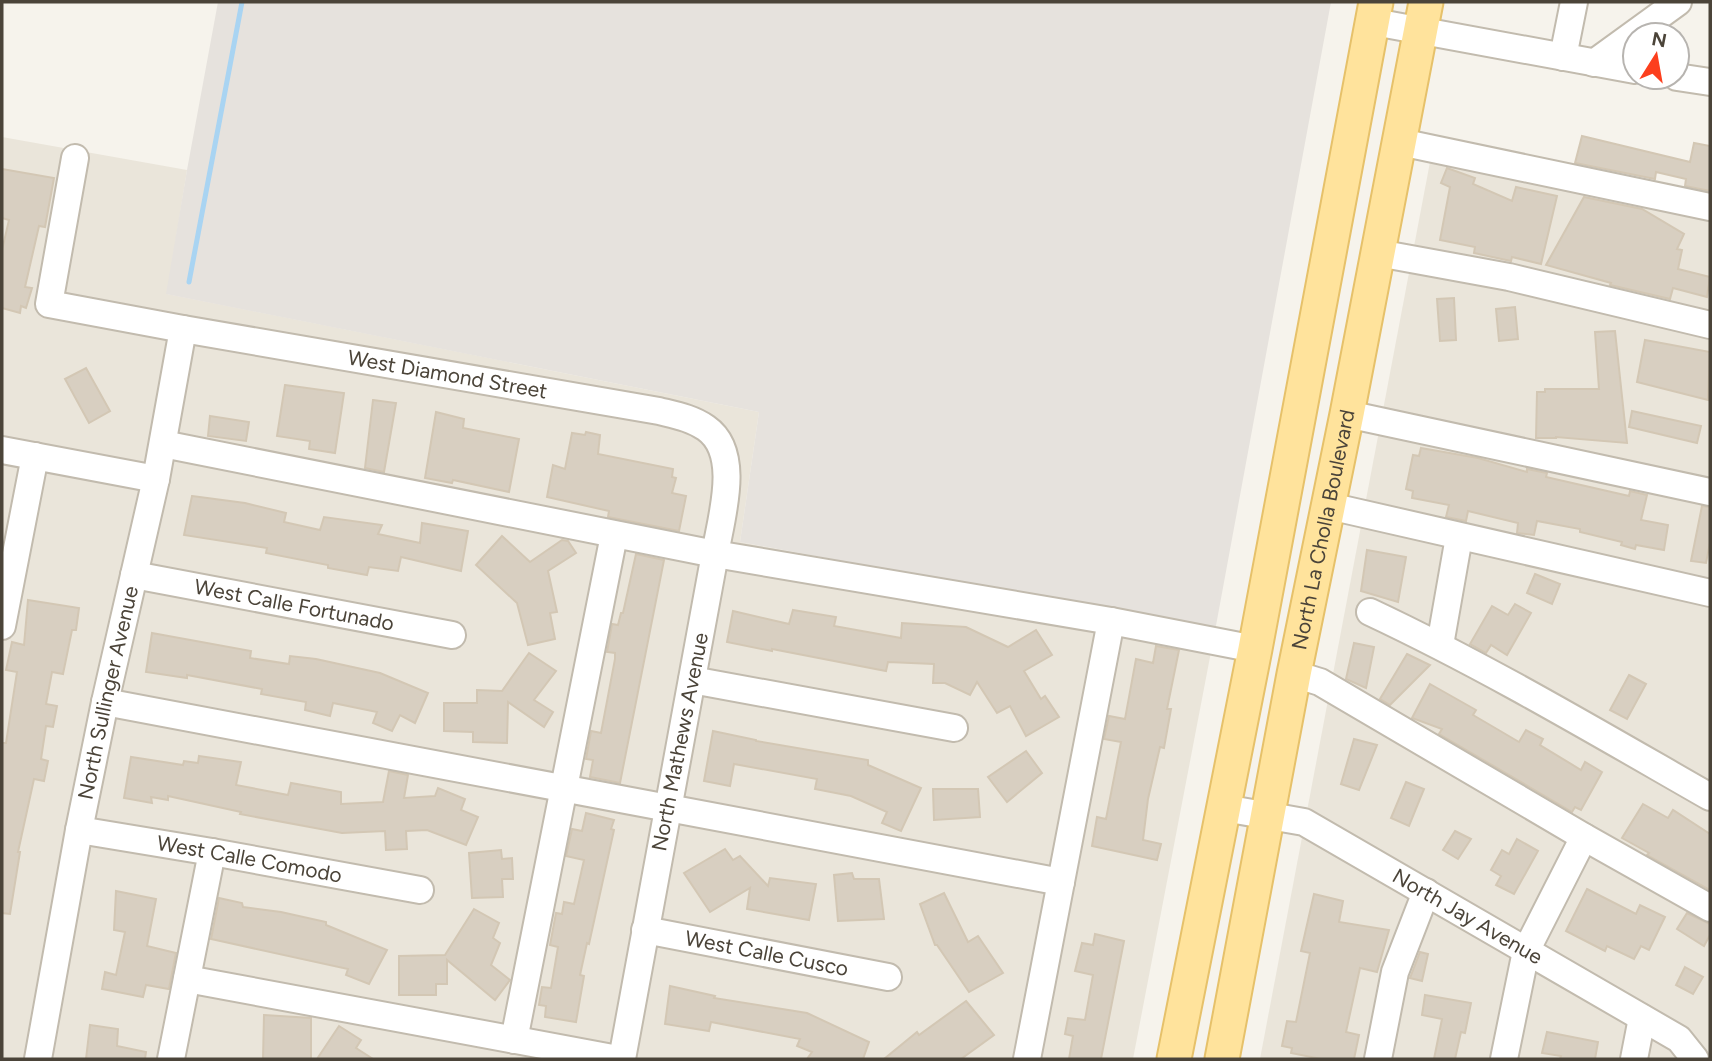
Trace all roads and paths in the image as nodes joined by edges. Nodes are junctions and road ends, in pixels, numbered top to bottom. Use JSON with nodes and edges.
{"nodes":[{"id":1,"x":1574,"y":2,"type":"edge"},
{"id":2,"x":1678,"y":2,"type":"edge"},
{"id":3,"x":1375,"y":12,"type":"edge"},
{"id":4,"x":1424,"y":17,"type":"edge"},
{"id":5,"x":1563,"y":57,"type":"junction"},
{"id":6,"x":1594,"y":63,"type":"junction"},
{"id":7,"x":1621,"y":68,"type":"edge"},
{"id":8,"x":1691,"y":79,"type":"edge"},
{"id":9,"x":1710,"y":82,"type":"edge"},
{"id":10,"x":1400,"y":142,"type":"junction"},
{"id":11,"x":75,"y":158,"type":"dead end"},
{"id":12,"x":1710,"y":207,"type":"edge"},
{"id":13,"x":1378,"y":253,"type":"junction"},
{"id":14,"x":1710,"y":325,"type":"edge"},
{"id":15,"x":183,"y":329,"type":"junction"},
{"id":16,"x":1348,"y":414,"type":"junction"},
{"id":17,"x":708,"y":429,"type":"joint"},
{"id":18,"x":163,"y":444,"type":"junction"},
{"id":19,"x":2,"y":450,"type":"edge"},
{"id":20,"x":35,"y":456,"type":"junction"},
{"id":21,"x":156,"y":479,"type":"junction"},
{"id":22,"x":1710,"y":492,"type":"edge"},
{"id":23,"x":1329,"y":506,"type":"junction"},
{"id":24,"x":614,"y":535,"type":"junction"},
{"id":25,"x":1459,"y":537,"type":"junction"},
{"id":26,"x":715,"y":554,"type":"junction"},
{"id":27,"x":134,"y":575,"type":"junction"},
{"id":28,"x":1710,"y":593,"type":"edge"},
{"id":29,"x":1370,"y":612,"type":"dead end"},
{"id":30,"x":1111,"y":621,"type":"junction"},
{"id":31,"x":2,"y":626,"type":"edge"},
{"id":32,"x":453,"y":635,"type":"dead end"},
{"id":33,"x":1440,"y":645,"type":"junction"},
{"id":34,"x":1255,"y":649,"type":"junction"},
{"id":35,"x":1294,"y":674,"type":"junction"},
{"id":36,"x":692,"y":680,"type":"junction"},
{"id":37,"x":105,"y":702,"type":"junction"},
{"id":38,"x":954,"y":727,"type":"dead end"},
{"id":39,"x":563,"y":789,"type":"junction"},
{"id":40,"x":1710,"y":797,"type":"edge"},
{"id":41,"x":1224,"y":808,"type":"junction"},
{"id":42,"x":668,"y":809,"type":"junction"},
{"id":43,"x":1269,"y":816,"type":"junction"},
{"id":44,"x":79,"y":830,"type":"junction"},
{"id":45,"x":1584,"y":837,"type":"junction"},
{"id":46,"x":212,"y":852,"type":"junction"},
{"id":47,"x":1061,"y":882,"type":"junction"},
{"id":48,"x":420,"y":890,"type":"dead end"},
{"id":49,"x":1426,"y":892,"type":"junction"},
{"id":50,"x":1710,"y":908,"type":"edge"},
{"id":51,"x":645,"y":930,"type":"junction"},
{"id":52,"x":1526,"y":951,"type":"junction"},
{"id":53,"x":888,"y":977,"type":"dead end"},
{"id":54,"x":187,"y":979,"type":"junction"},
{"id":55,"x":1642,"y":1018,"type":"junction"},
{"id":56,"x":514,"y":1040,"type":"junction"},
{"id":57,"x":38,"y":1059,"type":"edge"},
{"id":58,"x":171,"y":1059,"type":"edge"},
{"id":59,"x":620,"y":1059,"type":"edge"},
{"id":60,"x":1027,"y":1059,"type":"edge"},
{"id":61,"x":1174,"y":1059,"type":"edge"},
{"id":62,"x":1222,"y":1059,"type":"edge"},
{"id":63,"x":1378,"y":1059,"type":"edge"},
{"id":64,"x":1504,"y":1059,"type":"edge"},
{"id":65,"x":1634,"y":1059,"type":"edge"},
{"id":66,"x":1695,"y":1059,"type":"edge"}],
"edges":[{"from":1,"to":5,"type":"street"},
{"from":2,"to":6,"type":"street"},
{"from":3,"to":4,"type":"street"},
{"from":3,"to":34,"type":"main road","name":"North La Cholla Boulevard"},
{"from":4,"to":5,"type":"street"},
{"from":4,"to":10,"type":"main road","name":"North La Cholla Boulevard"},
{"from":5,"to":6,"type":"street"},
{"from":6,"to":7,"type":"street"},
{"from":8,"to":9,"type":"street"},
{"from":10,"to":12,"type":"street"},
{"from":10,"to":13,"type":"main road","name":"North La Cholla Boulevard"},
{"from":11,"to":15,"type":"street","name":"West Diamond Street"},
{"from":13,"to":14,"type":"street"},
{"from":13,"to":16,"type":"main road","name":"North La Cholla Boulevard"},
{"from":15,"to":17,"type":"street","name":"West Diamond Street"},
{"from":15,"to":18,"type":"street","name":"North Sullinger Avenue"},
{"from":16,"to":22,"type":"street"},
{"from":16,"to":23,"type":"main road","name":"North La Cholla Boulevard"},
{"from":17,"to":26,"type":"street","name":"North Mathews Avenue"},
{"from":18,"to":21,"type":"street","name":"North Sullinger Avenue"},
{"from":18,"to":24,"type":"street"},
{"from":19,"to":20,"type":"street"},
{"from":20,"to":21,"type":"street"},
{"from":20,"to":31,"type":"street"},
{"from":21,"to":27,"type":"street","name":"North Sullinger Avenue"},
{"from":23,"to":25,"type":"street"},
{"from":23,"to":35,"type":"main road","name":"North La Cholla Boulevard"},
{"from":24,"to":26,"type":"street"},
{"from":24,"to":39,"type":"street"},
{"from":25,"to":28,"type":"street"},
{"from":25,"to":33,"type":"street"},
{"from":26,"to":30,"type":"street"},
{"from":26,"to":36,"type":"street","name":"North Mathews Avenue"},
{"from":27,"to":32,"type":"street","name":"West Calle Fortunado"},
{"from":27,"to":37,"type":"street","name":"North Sullinger Avenue"},
{"from":29,"to":33,"type":"street"},
{"from":30,"to":34,"type":"street"},
{"from":30,"to":47,"type":"street"},
{"from":33,"to":40,"type":"street"},
{"from":34,"to":41,"type":"main road","name":"North La Cholla Boulevard"},
{"from":35,"to":43,"type":"main road","name":"North La Cholla Boulevard"},
{"from":35,"to":45,"type":"street"},
{"from":36,"to":38,"type":"street"},
{"from":36,"to":42,"type":"street","name":"North Mathews Avenue"},
{"from":37,"to":39,"type":"street"},
{"from":37,"to":44,"type":"street","name":"North Sullinger Avenue"},
{"from":39,"to":42,"type":"street"},
{"from":39,"to":56,"type":"street"},
{"from":41,"to":43,"type":"street","name":"North Jay Avenue"},
{"from":41,"to":61,"type":"main road","name":"North La Cholla Boulevard"},
{"from":42,"to":47,"type":"street"},
{"from":42,"to":51,"type":"street","name":"North Mathews Avenue"},
{"from":43,"to":49,"type":"street","name":"North Jay Avenue"},
{"from":43,"to":62,"type":"main road","name":"North La Cholla Boulevard"},
{"from":44,"to":46,"type":"street","name":"West Calle Comodo"},
{"from":44,"to":57,"type":"street","name":"North Sullinger Avenue"},
{"from":45,"to":50,"type":"street"},
{"from":45,"to":52,"type":"street"},
{"from":46,"to":48,"type":"street","name":"West Calle Comodo"},
{"from":46,"to":54,"type":"street"},
{"from":47,"to":60,"type":"street"},
{"from":49,"to":52,"type":"street","name":"North Jay Avenue"},
{"from":49,"to":63,"type":"street"},
{"from":51,"to":53,"type":"street","name":"West Calle Cusco"},
{"from":51,"to":59,"type":"street","name":"North Mathews Avenue"},
{"from":52,"to":55,"type":"street","name":"North Jay Avenue"},
{"from":52,"to":64,"type":"street"},
{"from":54,"to":56,"type":"street"},
{"from":54,"to":58,"type":"street"},
{"from":55,"to":65,"type":"street"},
{"from":55,"to":66,"type":"street","name":"North Jay Avenue"},
{"from":56,"to":59,"type":"street"}]}
